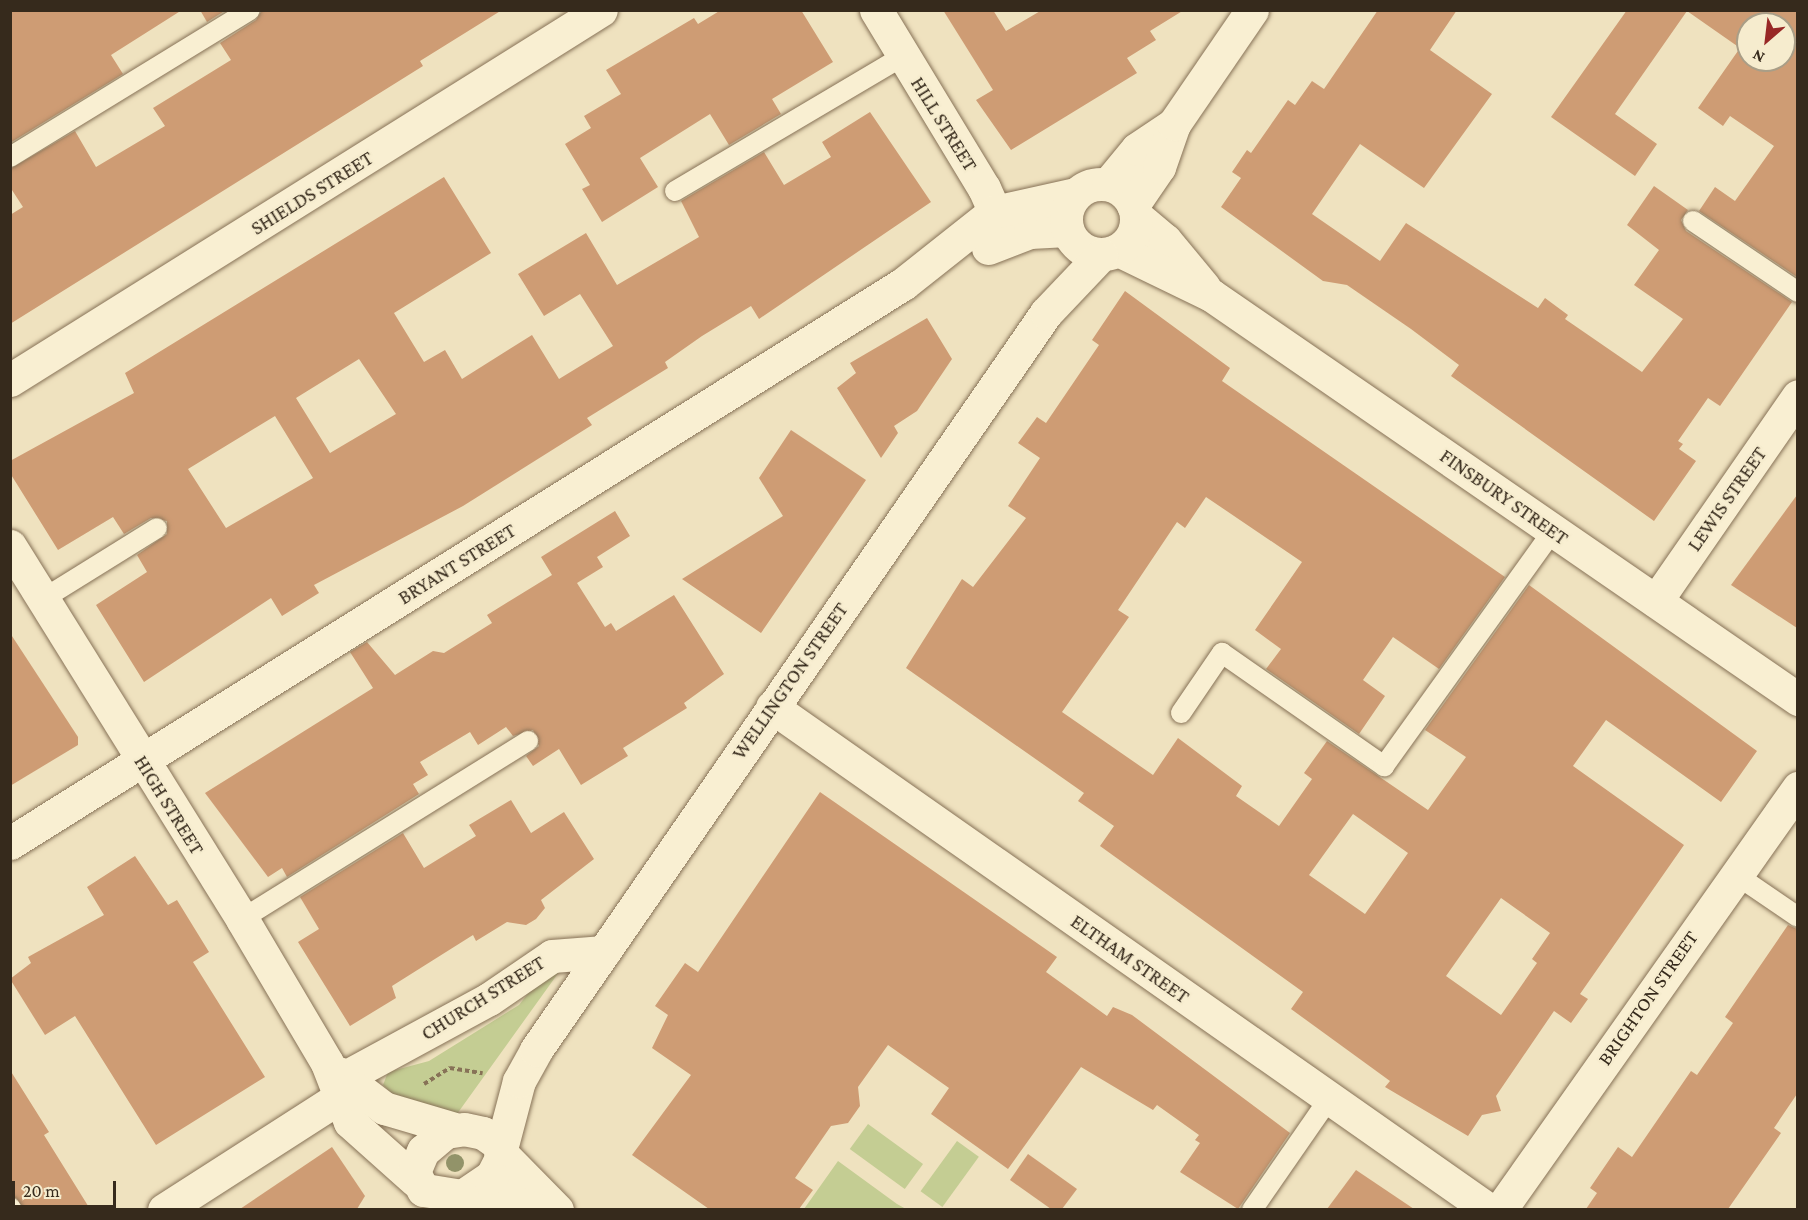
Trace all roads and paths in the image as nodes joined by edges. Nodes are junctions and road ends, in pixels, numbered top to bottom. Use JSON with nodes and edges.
{"nodes":[{"id":1,"x":250,"y":10,"type":"edge"},
{"id":2,"x":601,"y":10,"type":"edge"},
{"id":3,"x":876,"y":10,"type":"edge"},
{"id":4,"x":1252,"y":10,"type":"edge"},
{"id":5,"x":903,"y":56,"type":"junction"},
{"id":6,"x":1174,"y":124,"type":"junction"},
{"id":7,"x":10,"y":157,"type":"edge"},
{"id":8,"x":1108,"y":184,"type":"junction"},
{"id":9,"x":675,"y":191,"type":"dead end"},
{"id":10,"x":1076,"y":194,"type":"junction"},
{"id":11,"x":1135,"y":210,"type":"junction"},
{"id":12,"x":1693,"y":221,"type":"dead end"},
{"id":13,"x":1000,"y":226,"type":"junction"},
{"id":14,"x":1069,"y":234,"type":"junction"},
{"id":15,"x":1110,"y":253,"type":"junction"},
{"id":16,"x":1797,"y":292,"type":"edge"},
{"id":17,"x":1211,"y":295,"type":"junction"},
{"id":18,"x":1046,"y":313,"type":"junction"},
{"id":19,"x":15,"y":381,"type":"edge"},
{"id":20,"x":1797,"y":396,"type":"edge"},
{"id":21,"x":157,"y":528,"type":"dead end"},
{"id":22,"x":1553,"y":531,"type":"junction"},
{"id":23,"x":10,"y":546,"type":"edge"},
{"id":24,"x":43,"y":599,"type":"junction"},
{"id":25,"x":1656,"y":602,"type":"junction"},
{"id":26,"x":1797,"y":699,"type":"edge"},
{"id":27,"x":772,"y":707,"type":"junction"},
{"id":28,"x":1181,"y":713,"type":"dead end"},
{"id":29,"x":528,"y":741,"type":"dead end"},
{"id":30,"x":142,"y":761,"type":"junction"},
{"id":31,"x":1797,"y":788,"type":"edge"},
{"id":32,"x":10,"y":843,"type":"edge"},
{"id":33,"x":1736,"y":874,"type":"junction"},
{"id":34,"x":1797,"y":917,"type":"edge"},
{"id":35,"x":242,"y":919,"type":"junction"},
{"id":36,"x":604,"y":952,"type":"junction"},
{"id":37,"x":536,"y":1050,"type":"junction"},
{"id":38,"x":483,"y":1073,"type":"dead end"},
{"id":39,"x":340,"y":1081,"type":"junction"},
{"id":40,"x":419,"y":1093,"type":"dead end"},
{"id":41,"x":1329,"y":1099,"type":"junction"},
{"id":42,"x":459,"y":1129,"type":"junction"},
{"id":43,"x":501,"y":1151,"type":"junction"},
{"id":44,"x":415,"y":1191,"type":"edge"},
{"id":45,"x":458,"y":1200,"type":"edge"},
{"id":46,"x":164,"y":1209,"type":"edge"},
{"id":47,"x":537,"y":1209,"type":"edge"},
{"id":48,"x":557,"y":1209,"type":"edge"},
{"id":49,"x":1252,"y":1209,"type":"edge"},
{"id":50,"x":1489,"y":1209,"type":"edge"},
{"id":51,"x":1500,"y":1209,"type":"edge"}],
"edges":[{"from":1,"to":7,"type":"lane"},
{"from":2,"to":19,"type":"street","name":"SHIELDS STREET"},
{"from":3,"to":5,"type":"street","name":"HILL STREET"},
{"from":4,"to":6,"type":"street"},
{"from":5,"to":9,"type":"lane"},
{"from":5,"to":13,"type":"street","name":"HILL STREET"},
{"from":6,"to":8,"type":"street"},
{"from":6,"to":11,"type":"street"},
{"from":8,"to":10,"type":"street"},
{"from":8,"to":11,"type":"street"},
{"from":10,"to":13,"type":"street","name":"BRYANT STREET"},
{"from":10,"to":14,"type":"street"},
{"from":11,"to":15,"type":"street"},
{"from":11,"to":17,"type":"street","name":"FINSBURY STREET"},
{"from":12,"to":16,"type":"lane"},
{"from":13,"to":14,"type":"street","name":"BRYANT STREET"},
{"from":13,"to":30,"type":"street","name":"BRYANT STREET"},
{"from":14,"to":15,"type":"street"},
{"from":14,"to":18,"type":"street","name":"WELLINGTON STREET"},
{"from":15,"to":17,"type":"street","name":"FINSBURY STREET"},
{"from":15,"to":18,"type":"street","name":"WELLINGTON STREET"},
{"from":17,"to":22,"type":"street","name":"FINSBURY STREET"},
{"from":18,"to":27,"type":"street","name":"WELLINGTON STREET"},
{"from":20,"to":25,"type":"street","name":"LEWIS STREET"},
{"from":21,"to":24,"type":"lane"},
{"from":22,"to":25,"type":"street","name":"FINSBURY STREET"},
{"from":22,"to":28,"type":"lane"},
{"from":23,"to":24,"type":"street","name":"HIGH STREET"},
{"from":24,"to":30,"type":"street","name":"HIGH STREET"},
{"from":25,"to":26,"type":"street","name":"FINSBURY STREET"},
{"from":27,"to":36,"type":"street","name":"WELLINGTON STREET"},
{"from":27,"to":41,"type":"street","name":"ELTHAM STREET"},
{"from":29,"to":35,"type":"lane"},
{"from":30,"to":32,"type":"street","name":"BRYANT STREET"},
{"from":30,"to":35,"type":"street","name":"HIGH STREET"},
{"from":31,"to":33,"type":"street","name":"BRIGHTON STREET"},
{"from":33,"to":34,"type":"lane"},
{"from":33,"to":51,"type":"street","name":"BRIGHTON STREET"},
{"from":35,"to":39,"type":"street","name":"HIGH STREET"},
{"from":36,"to":37,"type":"street","name":"WELLINGTON STREET"},
{"from":36,"to":39,"type":"street","name":"CHURCH STREET"},
{"from":37,"to":42,"type":"street","name":"WELLINGTON STREET"},
{"from":37,"to":43,"type":"street","name":"WELLINGTON STREET"},
{"from":38,"to":40,"type":"path"},
{"from":39,"to":42,"type":"street","name":"HIGH STREET"},
{"from":39,"to":44,"type":"street","name":"HIGH STREET"},
{"from":39,"to":46,"type":"street","name":"CHURCH STREET"},
{"from":41,"to":49,"type":"lane"},
{"from":41,"to":50,"type":"street","name":"ELTHAM STREET"},
{"from":42,"to":43,"type":"street"},
{"from":42,"to":44,"type":"street"},
{"from":43,"to":45,"type":"street"},
{"from":43,"to":48,"type":"street"},
{"from":44,"to":45,"type":"street"},
{"from":45,"to":47,"type":"street"}]}
